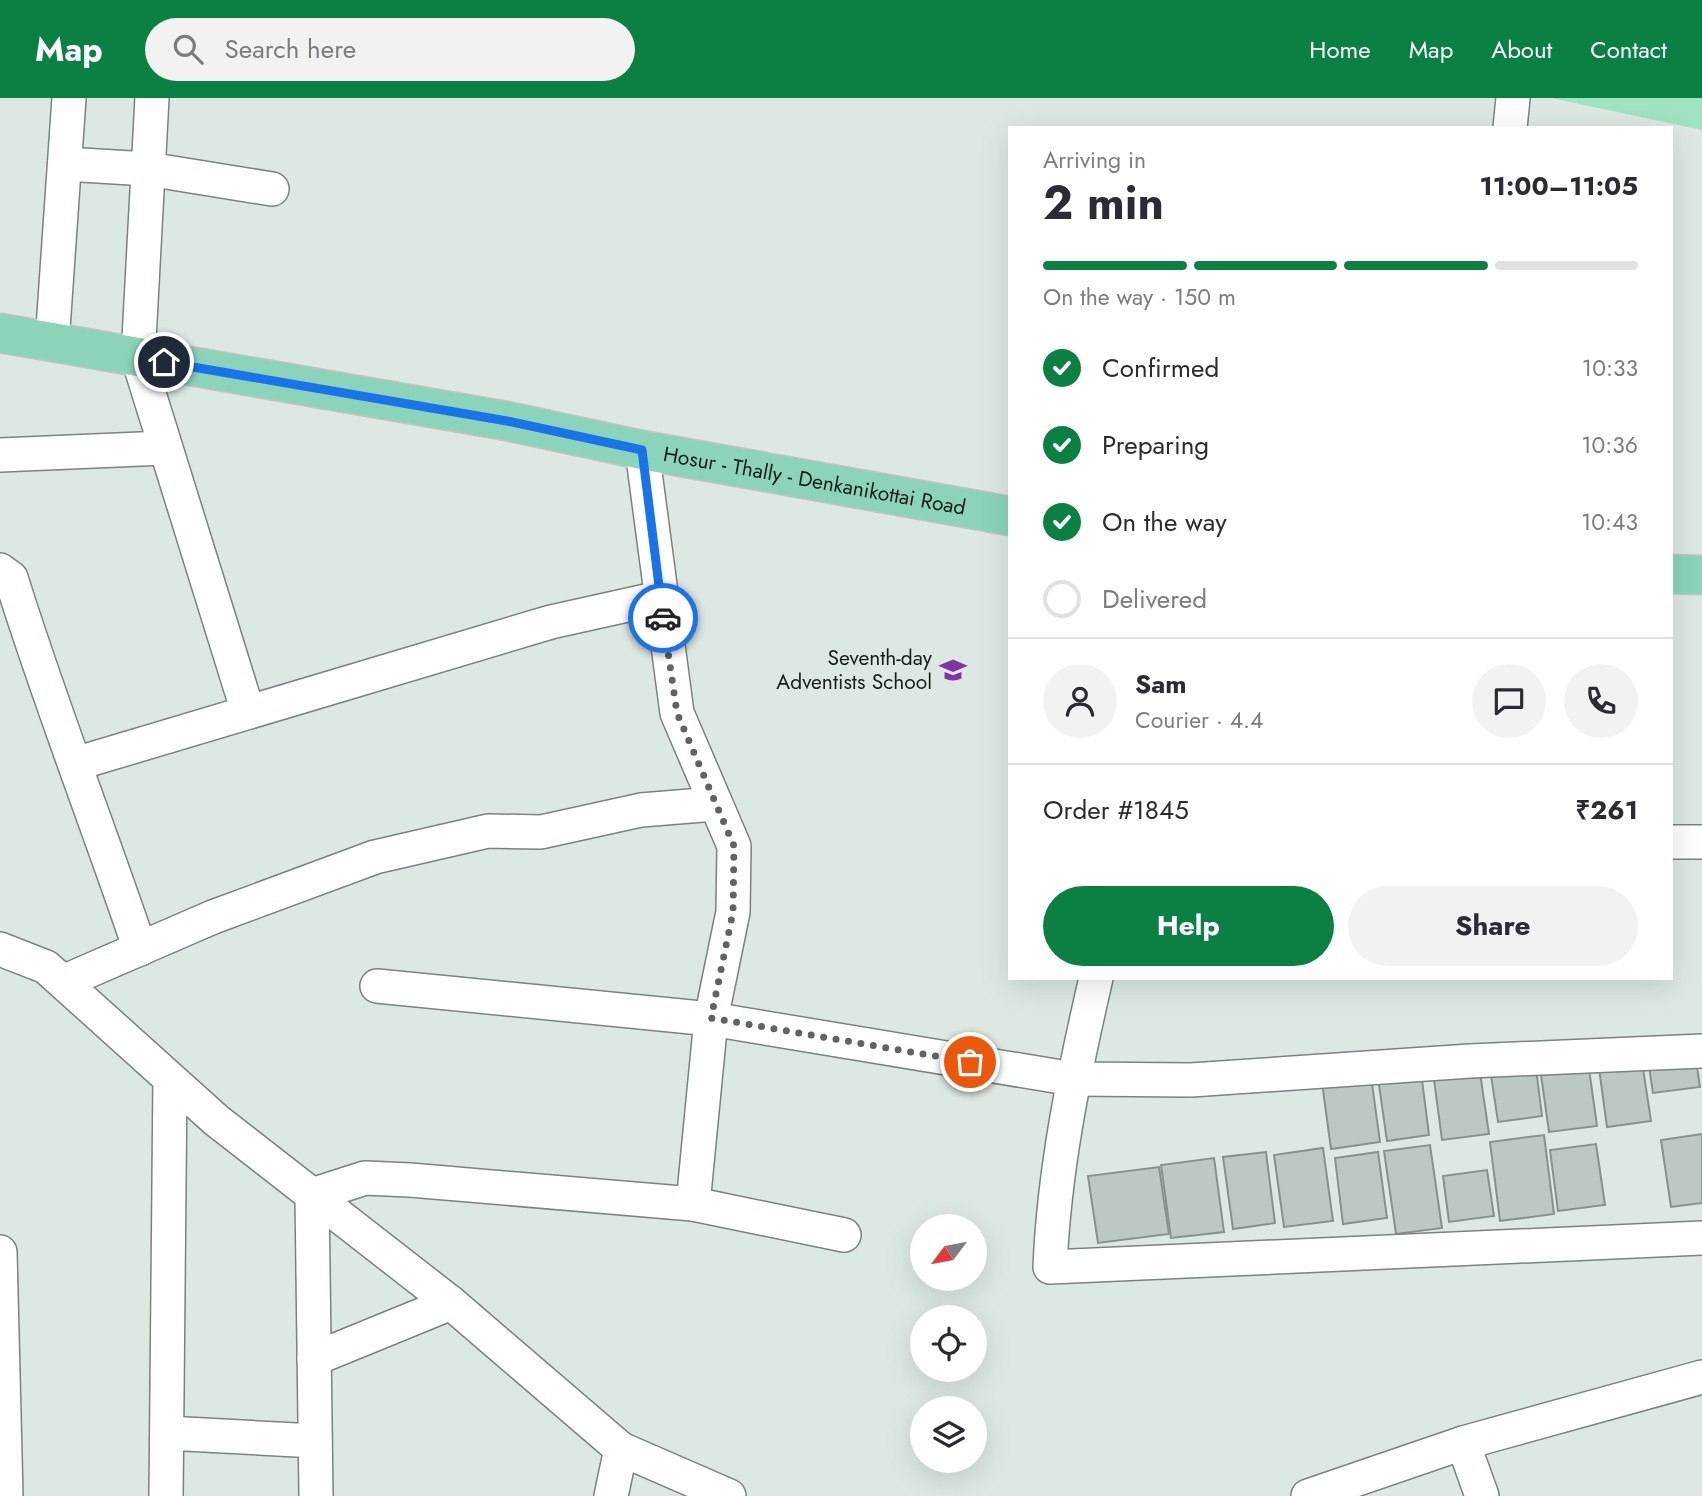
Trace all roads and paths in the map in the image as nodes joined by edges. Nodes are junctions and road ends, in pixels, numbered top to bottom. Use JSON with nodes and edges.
{"nodes":[{"id":1,"x":69,"y":98,"type":"edge"},
{"id":2,"x":152,"y":98,"type":"edge"},
{"id":3,"x":1513,"y":98,"type":"edge"},
{"id":4,"x":1510,"y":126,"type":"edge"},
{"id":5,"x":65,"y":164,"type":"junction"},
{"id":6,"x":148,"y":169,"type":"junction"},
{"id":7,"x":272,"y":189,"type":"dead end"},
{"id":8,"x":0,"y":333,"type":"edge"},
{"id":9,"x":52,"y":343,"type":"junction"},
{"id":10,"x":138,"y":358,"type":"junction"},
{"id":11,"x":164,"y":448,"type":"junction"},
{"id":12,"x":642,"y":450,"type":"junction"},
{"id":13,"x":0,"y":455,"type":"edge"},
{"id":14,"x":1008,"y":516,"type":"edge"},
{"id":15,"x":0,"y":570,"type":"edge"},
{"id":16,"x":1673,"y":574,"type":"edge"},
{"id":17,"x":1702,"y":575,"type":"edge"},
{"id":18,"x":659,"y":598,"type":"junction"},
{"id":19,"x":248,"y":712,"type":"junction"},
{"id":20,"x":75,"y":764,"type":"junction"},
{"id":21,"x":715,"y":804,"type":"junction"},
{"id":22,"x":1673,"y":842,"type":"edge"},
{"id":23,"x":1702,"y":842,"type":"edge"},
{"id":24,"x":0,"y":949,"type":"edge"},
{"id":25,"x":140,"y":949,"type":"junction"},
{"id":26,"x":1096,"y":980,"type":"edge"},
{"id":27,"x":63,"y":982,"type":"junction"},
{"id":28,"x":377,"y":986,"type":"dead end"},
{"id":29,"x":711,"y":1018,"type":"junction"},
{"id":30,"x":1702,"y":1051,"type":"edge"},
{"id":31,"x":170,"y":1079,"type":"junction"},
{"id":32,"x":1073,"y":1079,"type":"junction"},
{"id":33,"x":312,"y":1195,"type":"junction"},
{"id":34,"x":693,"y":1204,"type":"junction"},
{"id":35,"x":845,"y":1235,"type":"dead end"},
{"id":36,"x":1702,"y":1238,"type":"edge"},
{"id":37,"x":0,"y":1252,"type":"edge"},
{"id":38,"x":452,"y":1303,"type":"junction"},
{"id":39,"x":314,"y":1359,"type":"junction"},
{"id":40,"x":1702,"y":1377,"type":"edge"},
{"id":41,"x":167,"y":1433,"type":"junction"},
{"id":42,"x":316,"y":1441,"type":"junction"},
{"id":43,"x":1463,"y":1443,"type":"junction"},
{"id":44,"x":3,"y":1448,"type":"edge"},
{"id":45,"x":621,"y":1449,"type":"junction"},
{"id":46,"x":6,"y":1496,"type":"edge"},
{"id":47,"x":166,"y":1496,"type":"edge"},
{"id":48,"x":316,"y":1496,"type":"edge"},
{"id":49,"x":611,"y":1496,"type":"edge"},
{"id":50,"x":729,"y":1496,"type":"edge"},
{"id":51,"x":1308,"y":1496,"type":"edge"},
{"id":52,"x":1482,"y":1496,"type":"edge"}],
"edges":[{"from":1,"to":5,"type":"street"},
{"from":2,"to":6,"type":"street"},
{"from":3,"to":4,"type":"street"},
{"from":5,"to":6,"type":"street"},
{"from":5,"to":9,"type":"street"},
{"from":6,"to":7,"type":"street"},
{"from":6,"to":10,"type":"street"},
{"from":8,"to":9,"type":"main road","name":"Hosur - Thally - Denkanikottai Road"},
{"from":9,"to":10,"type":"main road","name":"Hosur - Thally - Denkanikottai Road"},
{"from":10,"to":11,"type":"street"},
{"from":10,"to":12,"type":"main road","name":"Hosur - Thally - Denkanikottai Road"},
{"from":11,"to":13,"type":"street"},
{"from":11,"to":19,"type":"street"},
{"from":12,"to":14,"type":"main road","name":"Hosur - Thally - Denkanikottai Road"},
{"from":12,"to":18,"type":"street"},
{"from":15,"to":20,"type":"street"},
{"from":16,"to":17,"type":"main road"},
{"from":18,"to":19,"type":"street"},
{"from":18,"to":21,"type":"street"},
{"from":19,"to":20,"type":"street"},
{"from":20,"to":25,"type":"street"},
{"from":21,"to":25,"type":"street"},
{"from":21,"to":29,"type":"street"},
{"from":22,"to":23,"type":"street"},
{"from":24,"to":27,"type":"street"},
{"from":25,"to":27,"type":"street"},
{"from":26,"to":32,"type":"street"},
{"from":27,"to":31,"type":"street"},
{"from":28,"to":29,"type":"street"},
{"from":29,"to":32,"type":"street"},
{"from":29,"to":34,"type":"street"},
{"from":30,"to":32,"type":"street"},
{"from":31,"to":33,"type":"street"},
{"from":31,"to":41,"type":"street"},
{"from":32,"to":36,"type":"street"},
{"from":33,"to":34,"type":"street"},
{"from":33,"to":38,"type":"street"},
{"from":33,"to":39,"type":"street"},
{"from":34,"to":35,"type":"street"},
{"from":37,"to":44,"type":"street"},
{"from":38,"to":39,"type":"street"},
{"from":38,"to":45,"type":"street"},
{"from":39,"to":42,"type":"street"},
{"from":40,"to":43,"type":"street"},
{"from":41,"to":42,"type":"street"},
{"from":41,"to":47,"type":"street"},
{"from":42,"to":48,"type":"street"},
{"from":43,"to":51,"type":"street"},
{"from":43,"to":52,"type":"street"},
{"from":44,"to":46,"type":"street"},
{"from":45,"to":49,"type":"street"},
{"from":45,"to":50,"type":"street"}]}
